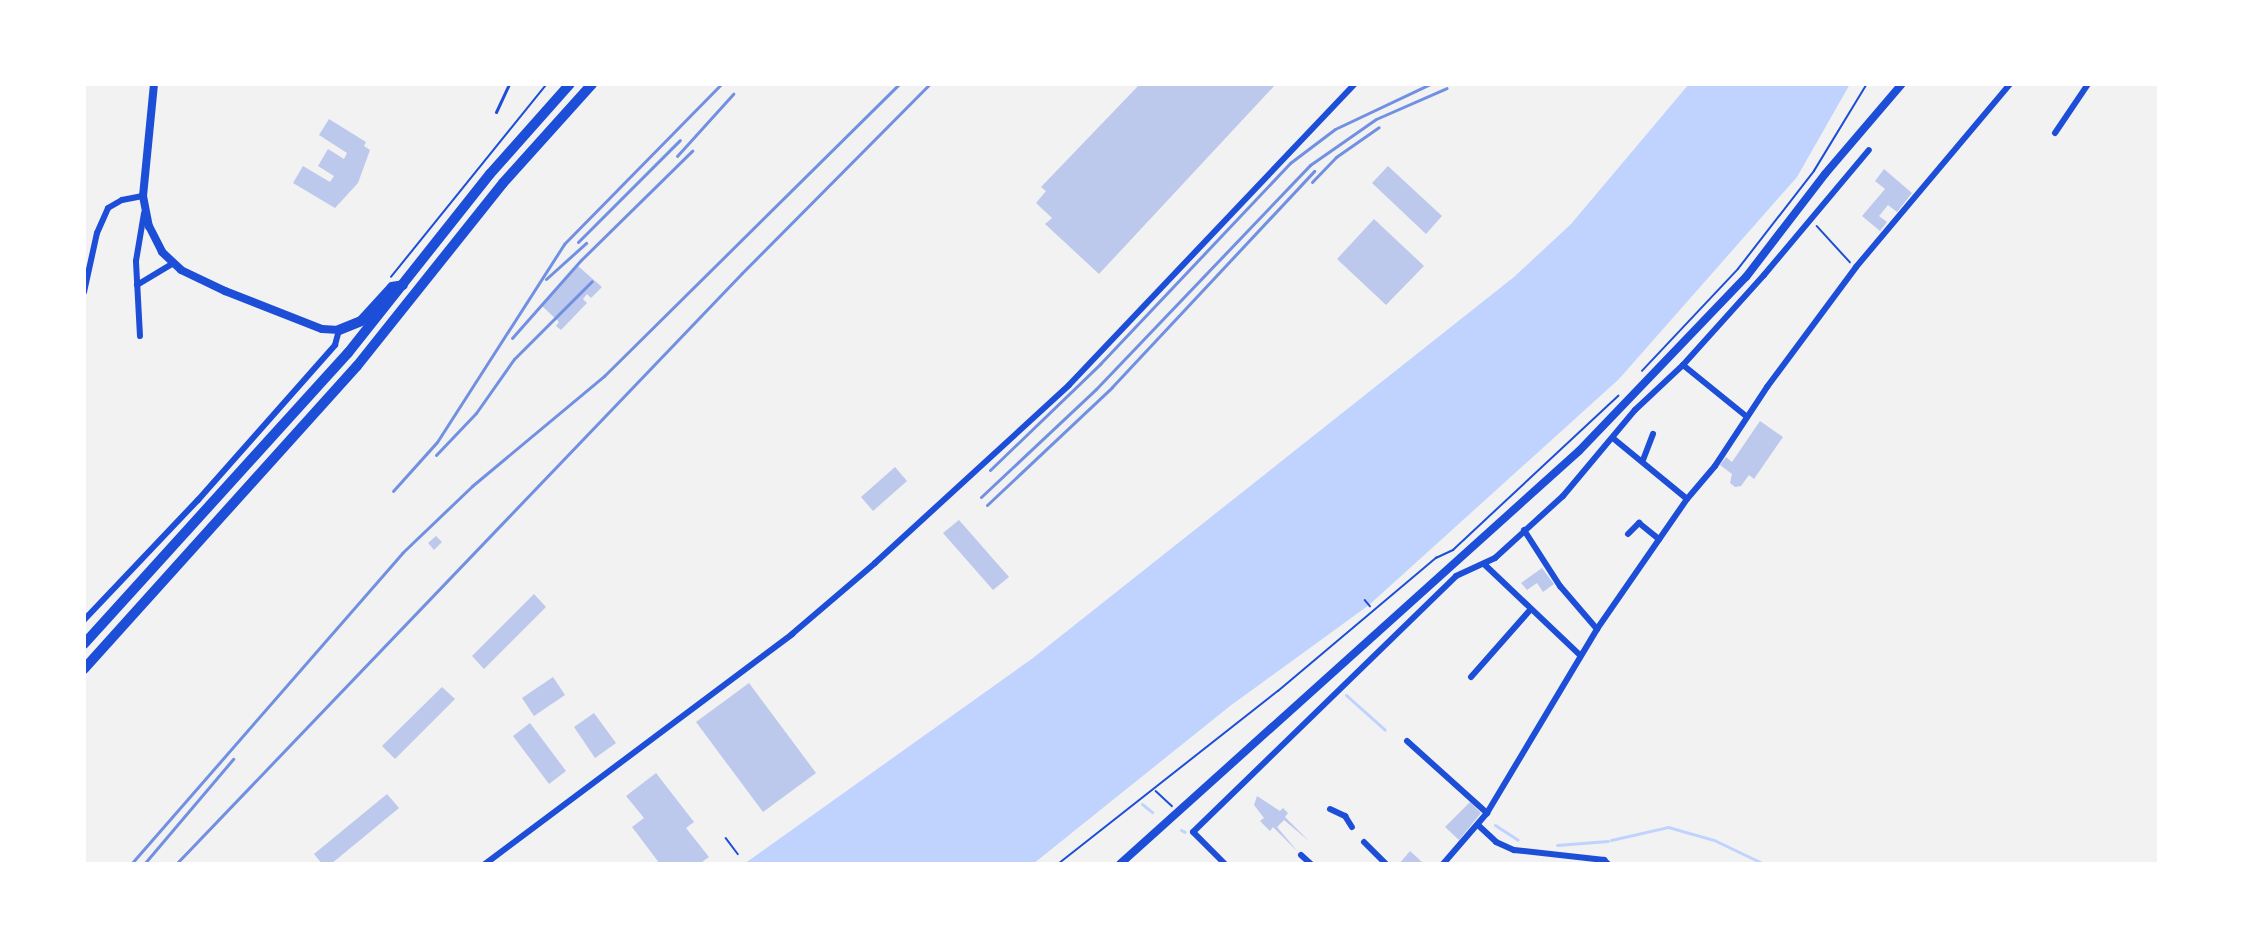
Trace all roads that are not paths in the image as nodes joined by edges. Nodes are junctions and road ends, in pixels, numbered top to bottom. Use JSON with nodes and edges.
{"nodes":[{"id":1,"x":153,"y":84,"type":"edge"},
{"id":2,"x":509,"y":84,"type":"edge"},
{"id":3,"x":570,"y":84,"type":"edge"},
{"id":4,"x":592,"y":84,"type":"edge"},
{"id":5,"x":1355,"y":84,"type":"edge"},
{"id":6,"x":1902,"y":84,"type":"edge"},
{"id":7,"x":2010,"y":84,"type":"edge"},
{"id":8,"x":2088,"y":84,"type":"edge"},
{"id":9,"x":496,"y":112,"type":"dead end"},
{"id":10,"x":2055,"y":133,"type":"dead end"},
{"id":11,"x":1869,"y":150,"type":"dead end"},
{"id":12,"x":143,"y":196,"type":"junction"},
{"id":13,"x":144,"y":213,"type":"junction"},
{"id":14,"x":172,"y":264,"type":"junction"},
{"id":15,"x":137,"y":285,"type":"junction"},
{"id":16,"x":403,"y":285,"type":"junction"},
{"id":17,"x":84,"y":292,"type":"edge"},
{"id":18,"x":339,"y":330,"type":"junction"},
{"id":19,"x":140,"y":336,"type":"dead end"},
{"id":20,"x":1683,"y":365,"type":"junction"},
{"id":21,"x":1746,"y":416,"type":"junction"},
{"id":22,"x":1653,"y":434,"type":"dead end"},
{"id":23,"x":1614,"y":439,"type":"junction"},
{"id":24,"x":1643,"y":460,"type":"junction"},
{"id":25,"x":1687,"y":499,"type":"junction"},
{"id":26,"x":1524,"y":530,"type":"junction"},
{"id":27,"x":1628,"y":534,"type":"dead end"},
{"id":28,"x":1659,"y":539,"type":"junction"},
{"id":29,"x":1484,"y":564,"type":"junction"},
{"id":30,"x":1530,"y":610,"type":"junction"},
{"id":31,"x":84,"y":620,"type":"edge"},
{"id":32,"x":1597,"y":628,"type":"junction"},
{"id":33,"x":84,"y":644,"type":"edge"},
{"id":34,"x":1580,"y":655,"type":"junction"},
{"id":35,"x":84,"y":669,"type":"edge"},
{"id":36,"x":1471,"y":677,"type":"dead end"},
{"id":37,"x":1407,"y":741,"type":"dead end"},
{"id":38,"x":1330,"y":809,"type":"dead end"},
{"id":39,"x":1487,"y":813,"type":"junction"},
{"id":40,"x":1478,"y":825,"type":"junction"},
{"id":41,"x":1352,"y":827,"type":"dead end"},
{"id":42,"x":1364,"y":842,"type":"dead end"},
{"id":43,"x":1301,"y":855,"type":"dead end"},
{"id":44,"x":486,"y":864,"type":"edge"},
{"id":45,"x":1120,"y":864,"type":"edge"},
{"id":46,"x":1225,"y":864,"type":"edge"},
{"id":47,"x":1311,"y":864,"type":"edge"},
{"id":48,"x":1386,"y":864,"type":"edge"},
{"id":49,"x":1443,"y":864,"type":"edge"},
{"id":50,"x":1608,"y":864,"type":"edge"}],
"edges":[{"from":1,"to":12,"type":"street"},
{"from":2,"to":9,"type":"lane"},
{"from":3,"to":16,"type":"highway"},
{"from":4,"to":35,"type":"highway"},
{"from":5,"to":44,"type":"street"},
{"from":6,"to":45,"type":"main road"},
{"from":7,"to":21,"type":"street"},
{"from":8,"to":10,"type":"street"},
{"from":11,"to":20,"type":"street"},
{"from":12,"to":13,"type":"street"},
{"from":12,"to":17,"type":"street"},
{"from":13,"to":14,"type":"street"},
{"from":13,"to":15,"type":"street"},
{"from":14,"to":15,"type":"street"},
{"from":14,"to":18,"type":"street"},
{"from":15,"to":19,"type":"street"},
{"from":16,"to":18,"type":"highway"},
{"from":16,"to":33,"type":"highway"},
{"from":18,"to":31,"type":"street"},
{"from":20,"to":21,"type":"street"},
{"from":20,"to":23,"type":"street"},
{"from":21,"to":25,"type":"street"},
{"from":22,"to":24,"type":"street"},
{"from":23,"to":24,"type":"street"},
{"from":23,"to":26,"type":"street"},
{"from":24,"to":25,"type":"street"},
{"from":25,"to":28,"type":"street"},
{"from":26,"to":29,"type":"street"},
{"from":26,"to":32,"type":"street"},
{"from":27,"to":28,"type":"street"},
{"from":28,"to":32,"type":"street"},
{"from":29,"to":30,"type":"street"},
{"from":29,"to":46,"type":"street"},
{"from":30,"to":34,"type":"street"},
{"from":30,"to":36,"type":"street"},
{"from":32,"to":34,"type":"street"},
{"from":34,"to":39,"type":"street"},
{"from":37,"to":39,"type":"street"},
{"from":38,"to":41,"type":"street"},
{"from":39,"to":40,"type":"street"},
{"from":40,"to":49,"type":"street"},
{"from":40,"to":50,"type":"street"},
{"from":42,"to":48,"type":"street"},
{"from":43,"to":47,"type":"street"}]}
